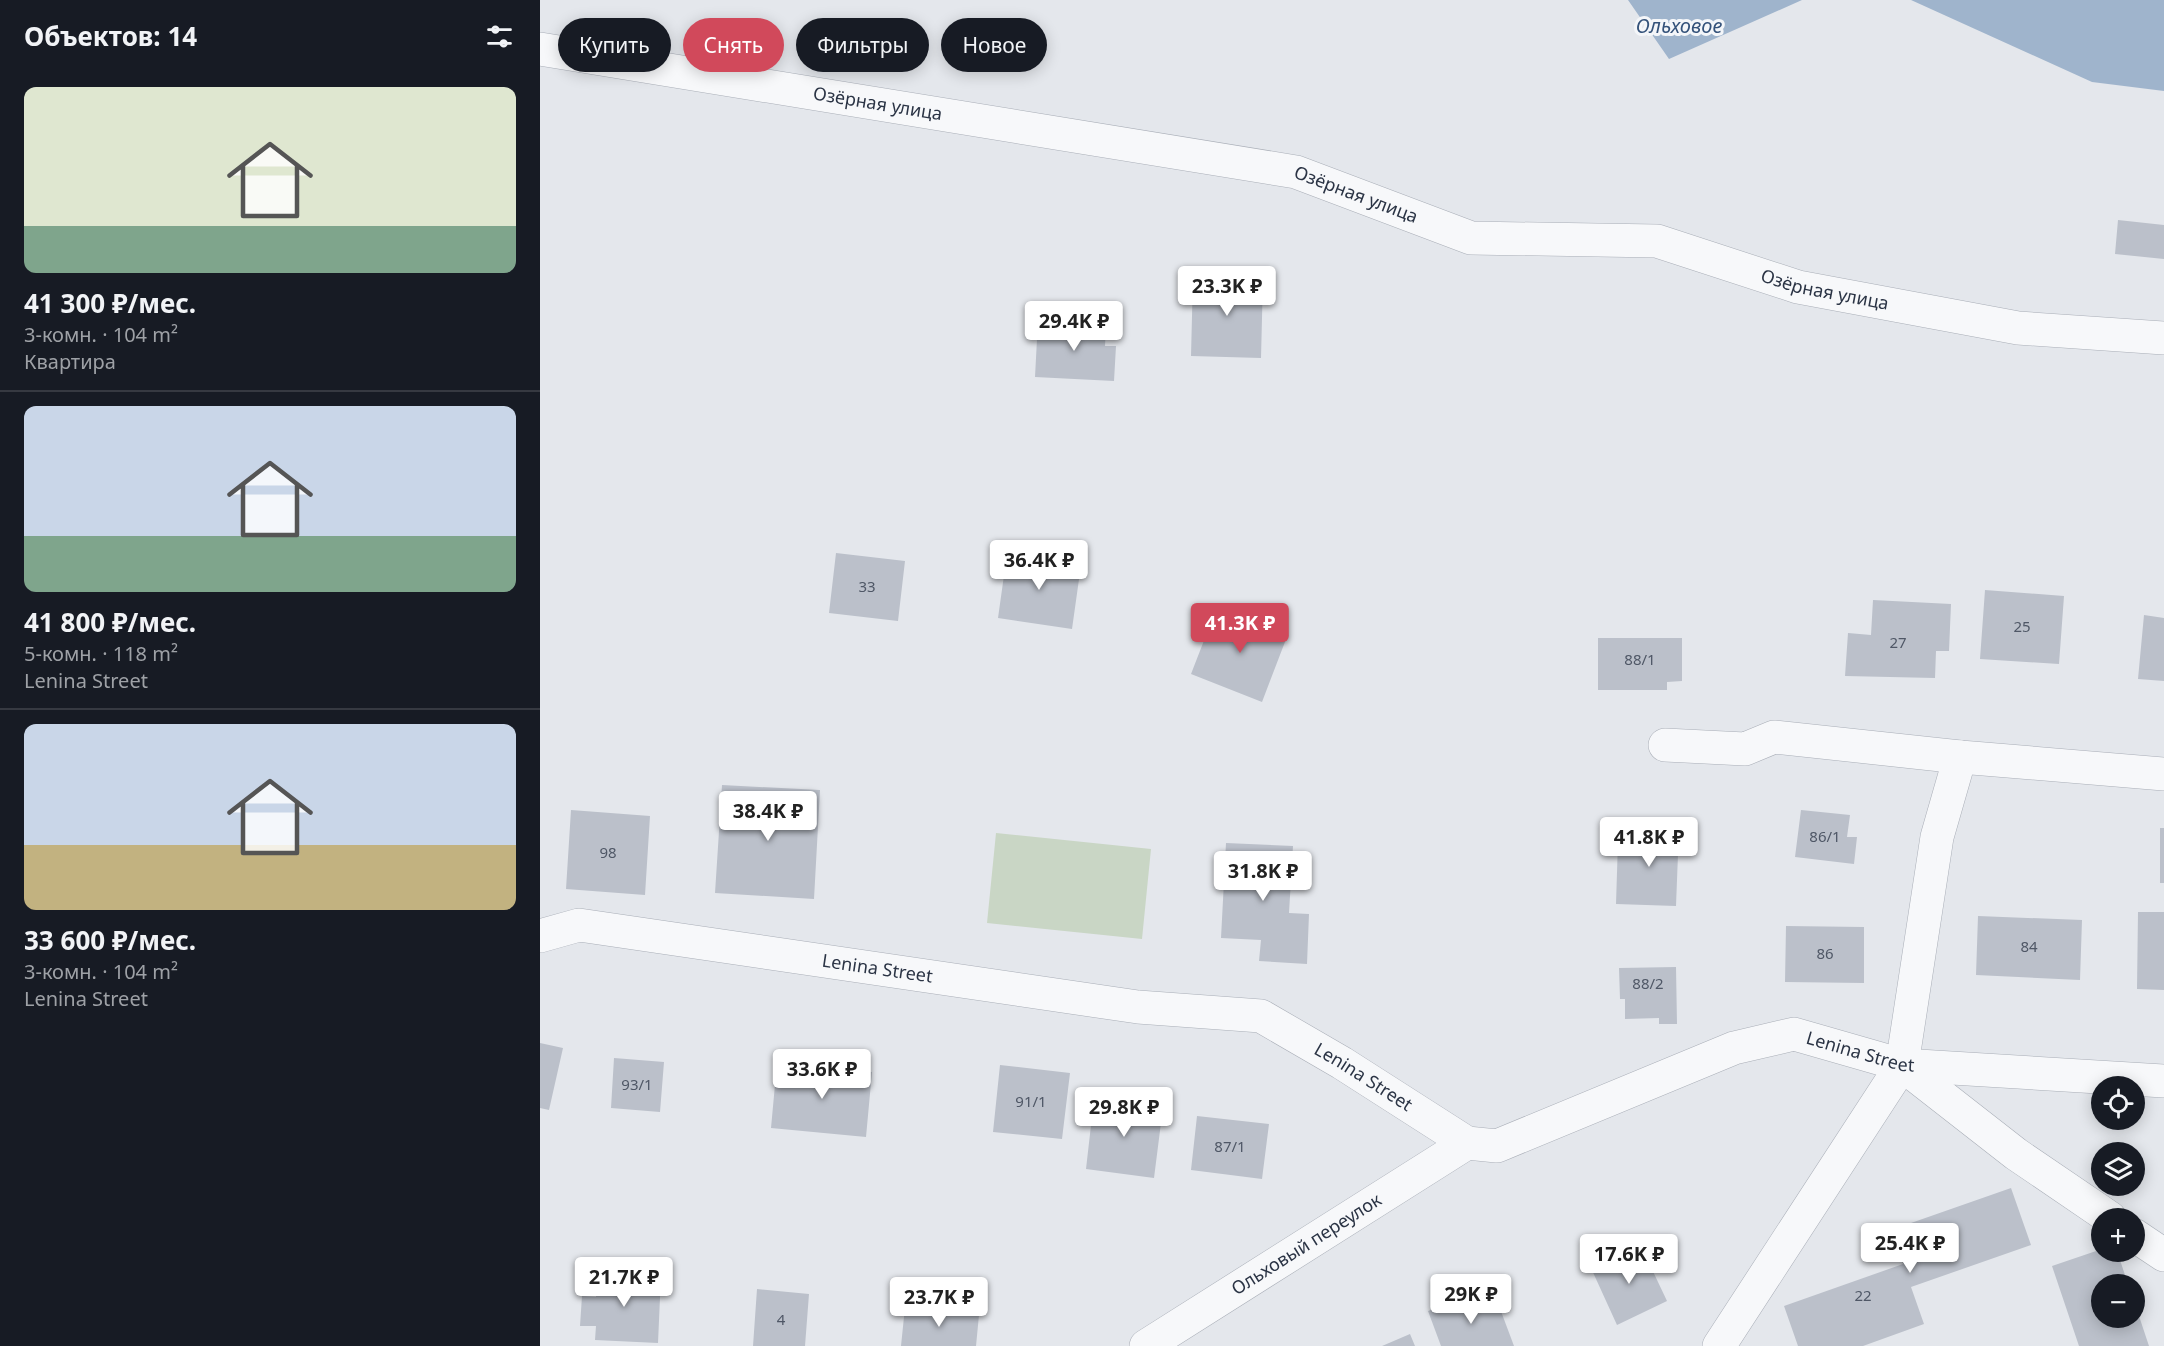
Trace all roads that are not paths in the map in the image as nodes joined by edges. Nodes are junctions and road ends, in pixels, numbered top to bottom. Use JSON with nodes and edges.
{"nodes":[{"id":1,"x":540,"y":48,"type":"edge"},
{"id":2,"x":2164,"y":338,"type":"edge"},
{"id":3,"x":1665,"y":745,"type":"dead end"},
{"id":4,"x":1960,"y":757,"type":"junction"},
{"id":5,"x":2164,"y":774,"type":"edge"},
{"id":6,"x":540,"y":936,"type":"edge"},
{"id":7,"x":1902,"y":1065,"type":"junction"},
{"id":8,"x":2164,"y":1081,"type":"edge"},
{"id":9,"x":1467,"y":1143,"type":"junction"},
{"id":10,"x":2095,"y":1208,"type":"edge"},
{"id":11,"x":2145,"y":1242,"type":"edge"},
{"id":12,"x":2164,"y":1255,"type":"edge"},
{"id":13,"x":1146,"y":1346,"type":"edge"},
{"id":14,"x":1719,"y":1346,"type":"edge"}],
"edges":[{"from":1,"to":2,"type":"street","name":"Озёрная улица"},
{"from":3,"to":4,"type":"street"},
{"from":4,"to":5,"type":"street"},
{"from":4,"to":7,"type":"street"},
{"from":6,"to":9,"type":"street","name":"Lenina Street"},
{"from":7,"to":8,"type":"street","name":"Lenina Street"},
{"from":7,"to":9,"type":"street","name":"Lenina Street"},
{"from":7,"to":10,"type":"street"},
{"from":7,"to":14,"type":"street"},
{"from":9,"to":13,"type":"street","name":"Ольховый переулок"},
{"from":11,"to":12,"type":"street"}]}
